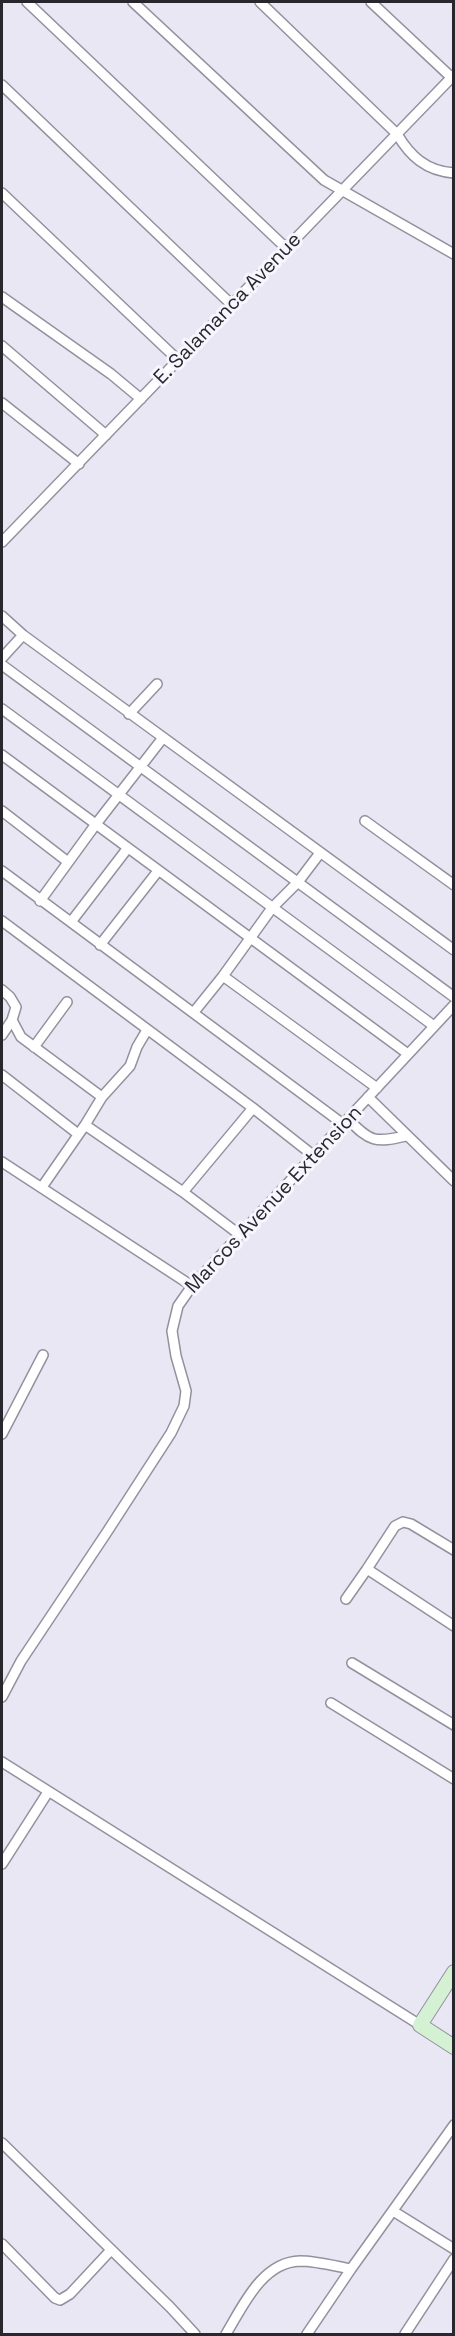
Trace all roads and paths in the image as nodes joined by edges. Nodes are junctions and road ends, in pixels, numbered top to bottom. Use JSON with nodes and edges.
{"nodes":[{"id":1,"x":27,"y":2,"type":"edge"},
{"id":2,"x":134,"y":2,"type":"edge"},
{"id":3,"x":260,"y":2,"type":"edge"},
{"id":4,"x":371,"y":2,"type":"edge"},
{"id":5,"x":452,"y":76,"type":"edge"},
{"id":6,"x":2,"y":84,"type":"edge"},
{"id":7,"x":397,"y":134,"type":"junction"},
{"id":8,"x":453,"y":173,"type":"edge"},
{"id":9,"x":342,"y":191,"type":"junction"},
{"id":10,"x":2,"y":193,"type":"edge"},
{"id":11,"x":286,"y":248,"type":"junction"},
{"id":12,"x":453,"y":254,"type":"edge"},
{"id":13,"x":2,"y":297,"type":"edge"},
{"id":14,"x":232,"y":305,"type":"junction"},
{"id":15,"x":2,"y":346,"type":"edge"},
{"id":16,"x":178,"y":360,"type":"junction"},
{"id":17,"x":141,"y":399,"type":"junction"},
{"id":18,"x":2,"y":403,"type":"edge"},
{"id":19,"x":106,"y":435,"type":"junction"},
{"id":20,"x":79,"y":464,"type":"junction"},
{"id":21,"x":2,"y":542,"type":"edge"},
{"id":22,"x":2,"y":616,"type":"edge"},
{"id":23,"x":22,"y":635,"type":"junction"},
{"id":24,"x":2,"y":658,"type":"edge"},
{"id":25,"x":2,"y":665,"type":"edge"},
{"id":26,"x":157,"y":684,"type":"dead end"},
{"id":27,"x":2,"y":710,"type":"edge"},
{"id":28,"x":129,"y":714,"type":"junction"},
{"id":29,"x":162,"y":739,"type":"junction"},
{"id":30,"x":2,"y":755,"type":"edge"},
{"id":31,"x":140,"y":766,"type":"junction"},
{"id":32,"x":118,"y":795,"type":"junction"},
{"id":33,"x":2,"y":811,"type":"edge"},
{"id":34,"x":365,"y":821,"type":"dead end"},
{"id":35,"x":96,"y":824,"type":"junction"},
{"id":36,"x":128,"y":849,"type":"junction"},
{"id":37,"x":320,"y":853,"type":"junction"},
{"id":38,"x":68,"y":862,"type":"junction"},
{"id":39,"x":2,"y":871,"type":"edge"},
{"id":40,"x":158,"y":871,"type":"junction"},
{"id":41,"x":298,"y":882,"type":"junction"},
{"id":42,"x":453,"y":885,"type":"edge"},
{"id":43,"x":40,"y":901,"type":"junction"},
{"id":44,"x":272,"y":908,"type":"junction"},
{"id":45,"x":2,"y":921,"type":"edge"},
{"id":46,"x":70,"y":922,"type":"junction"},
{"id":47,"x":252,"y":937,"type":"junction"},
{"id":48,"x":100,"y":945,"type":"junction"},
{"id":49,"x":453,"y":950,"type":"edge"},
{"id":50,"x":224,"y":976,"type":"junction"},
{"id":51,"x":2,"y":990,"type":"edge"},
{"id":52,"x":453,"y":997,"type":"edge"},
{"id":53,"x":67,"y":1002,"type":"dead end"},
{"id":54,"x":453,"y":1005,"type":"edge"},
{"id":55,"x":194,"y":1012,"type":"junction"},
{"id":56,"x":12,"y":1020,"type":"junction"},
{"id":57,"x":434,"y":1026,"type":"junction"},
{"id":58,"x":147,"y":1030,"type":"junction"},
{"id":59,"x":2,"y":1035,"type":"edge"},
{"id":60,"x":21,"y":1037,"type":"junction"},
{"id":61,"x":34,"y":1047,"type":"junction"},
{"id":62,"x":408,"y":1054,"type":"junction"},
{"id":63,"x":2,"y":1075,"type":"edge"},
{"id":64,"x":377,"y":1088,"type":"junction"},
{"id":65,"x":102,"y":1097,"type":"junction"},
{"id":66,"x":368,"y":1097,"type":"junction"},
{"id":67,"x":253,"y":1108,"type":"junction"},
{"id":68,"x":346,"y":1122,"type":"junction"},
{"id":69,"x":85,"y":1125,"type":"junction"},
{"id":70,"x":78,"y":1134,"type":"junction"},
{"id":71,"x":406,"y":1136,"type":"junction"},
{"id":72,"x":314,"y":1156,"type":"junction"},
{"id":73,"x":2,"y":1162,"type":"edge"},
{"id":74,"x":453,"y":1181,"type":"edge"},
{"id":75,"x":42,"y":1187,"type":"junction"},
{"id":76,"x":183,"y":1192,"type":"junction"},
{"id":77,"x":240,"y":1235,"type":"junction"},
{"id":78,"x":192,"y":1286,"type":"junction"},
{"id":79,"x":43,"y":1355,"type":"dead end"},
{"id":80,"x":2,"y":1434,"type":"edge"},
{"id":81,"x":453,"y":1550,"type":"edge"},
{"id":82,"x":367,"y":1569,"type":"junction"},
{"id":83,"x":346,"y":1599,"type":"dead end"},
{"id":84,"x":453,"y":1626,"type":"edge"},
{"id":85,"x":352,"y":1663,"type":"dead end"},
{"id":86,"x":2,"y":1697,"type":"edge"},
{"id":87,"x":331,"y":1703,"type":"dead end"},
{"id":88,"x":453,"y":1725,"type":"edge"},
{"id":89,"x":2,"y":1762,"type":"edge"},
{"id":90,"x":453,"y":1779,"type":"edge"},
{"id":91,"x":48,"y":1792,"type":"junction"},
{"id":92,"x":2,"y":1864,"type":"edge"},
{"id":93,"x":453,"y":1972,"type":"edge"},
{"id":94,"x":420,"y":2025,"type":"junction"},
{"id":95,"x":453,"y":2047,"type":"edge"},
{"id":96,"x":453,"y":2125,"type":"edge"},
{"id":97,"x":2,"y":2143,"type":"edge"},
{"id":98,"x":393,"y":2211,"type":"junction"},
{"id":99,"x":2,"y":2244,"type":"edge"},
{"id":100,"x":453,"y":2249,"type":"edge"},
{"id":101,"x":111,"y":2250,"type":"junction"},
{"id":102,"x":453,"y":2259,"type":"edge"},
{"id":103,"x":351,"y":2269,"type":"junction"},
{"id":104,"x":195,"y":2334,"type":"edge"},
{"id":105,"x":226,"y":2334,"type":"edge"},
{"id":106,"x":307,"y":2334,"type":"edge"},
{"id":107,"x":405,"y":2334,"type":"edge"}],
"edges":[{"from":1,"to":11,"type":"street"},
{"from":2,"to":9,"type":"street"},
{"from":3,"to":7,"type":"street"},
{"from":4,"to":5,"type":"street"},
{"from":5,"to":7,"type":"street","name":"E. Salamanca Avenue"},
{"from":6,"to":14,"type":"street"},
{"from":7,"to":8,"type":"street"},
{"from":7,"to":9,"type":"street","name":"E. Salamanca Avenue"},
{"from":9,"to":11,"type":"street","name":"E. Salamanca Avenue"},
{"from":9,"to":12,"type":"street"},
{"from":10,"to":16,"type":"street"},
{"from":11,"to":14,"type":"street","name":"E. Salamanca Avenue"},
{"from":13,"to":17,"type":"street"},
{"from":14,"to":16,"type":"street","name":"E. Salamanca Avenue"},
{"from":15,"to":19,"type":"street"},
{"from":16,"to":17,"type":"street","name":"E. Salamanca Avenue"},
{"from":17,"to":19,"type":"street","name":"E. Salamanca Avenue"},
{"from":18,"to":20,"type":"street"},
{"from":19,"to":20,"type":"street","name":"E. Salamanca Avenue"},
{"from":20,"to":21,"type":"street","name":"E. Salamanca Avenue"},
{"from":22,"to":23,"type":"street"},
{"from":23,"to":24,"type":"street"},
{"from":23,"to":28,"type":"street"},
{"from":25,"to":31,"type":"street"},
{"from":26,"to":28,"type":"street"},
{"from":27,"to":32,"type":"street"},
{"from":28,"to":29,"type":"street"},
{"from":29,"to":31,"type":"street"},
{"from":29,"to":37,"type":"street"},
{"from":30,"to":35,"type":"street"},
{"from":31,"to":32,"type":"street"},
{"from":31,"to":41,"type":"street"},
{"from":32,"to":35,"type":"street"},
{"from":32,"to":44,"type":"street"},
{"from":33,"to":38,"type":"street"},
{"from":34,"to":42,"type":"street"},
{"from":35,"to":36,"type":"street"},
{"from":35,"to":38,"type":"street"},
{"from":36,"to":40,"type":"street"},
{"from":36,"to":46,"type":"street"},
{"from":37,"to":41,"type":"street"},
{"from":37,"to":49,"type":"street"},
{"from":38,"to":43,"type":"street"},
{"from":39,"to":43,"type":"street"},
{"from":40,"to":47,"type":"street"},
{"from":40,"to":48,"type":"street"},
{"from":41,"to":44,"type":"street"},
{"from":41,"to":52,"type":"street"},
{"from":43,"to":46,"type":"street"},
{"from":44,"to":47,"type":"street"},
{"from":44,"to":57,"type":"street"},
{"from":45,"to":58,"type":"street"},
{"from":46,"to":48,"type":"street"},
{"from":47,"to":50,"type":"street"},
{"from":47,"to":62,"type":"street"},
{"from":48,"to":55,"type":"street"},
{"from":50,"to":55,"type":"street"},
{"from":50,"to":64,"type":"street"},
{"from":51,"to":56,"type":"street"},
{"from":53,"to":61,"type":"street"},
{"from":54,"to":57,"type":"street","name":"Marcos Avenue Extension"},
{"from":55,"to":68,"type":"street"},
{"from":56,"to":59,"type":"street"},
{"from":56,"to":60,"type":"street"},
{"from":57,"to":62,"type":"street","name":"Marcos Avenue Extension"},
{"from":58,"to":65,"type":"street"},
{"from":58,"to":67,"type":"street"},
{"from":59,"to":60,"type":"street"},
{"from":60,"to":61,"type":"street"},
{"from":61,"to":65,"type":"street"},
{"from":62,"to":64,"type":"street","name":"Marcos Avenue Extension"},
{"from":63,"to":70,"type":"street"},
{"from":64,"to":66,"type":"street","name":"Marcos Avenue Extension"},
{"from":65,"to":69,"type":"street"},
{"from":66,"to":68,"type":"street","name":"Marcos Avenue Extension"},
{"from":66,"to":71,"type":"street"},
{"from":67,"to":72,"type":"street"},
{"from":67,"to":76,"type":"street"},
{"from":68,"to":71,"type":"street"},
{"from":68,"to":72,"type":"street","name":"Marcos Avenue Extension"},
{"from":69,"to":70,"type":"street"},
{"from":69,"to":76,"type":"street"},
{"from":70,"to":75,"type":"street"},
{"from":71,"to":74,"type":"street"},
{"from":72,"to":77,"type":"street","name":"Marcos Avenue Extension"},
{"from":73,"to":75,"type":"street"},
{"from":75,"to":78,"type":"street"},
{"from":76,"to":77,"type":"street"},
{"from":77,"to":78,"type":"street","name":"Marcos Avenue Extension"},
{"from":78,"to":86,"type":"street","name":"Marcos Avenue Extension"},
{"from":79,"to":80,"type":"street"},
{"from":81,"to":82,"type":"street"},
{"from":82,"to":83,"type":"street"},
{"from":82,"to":84,"type":"street"},
{"from":85,"to":88,"type":"street"},
{"from":87,"to":90,"type":"street"},
{"from":89,"to":91,"type":"street"},
{"from":91,"to":92,"type":"street"},
{"from":91,"to":94,"type":"street"},
{"from":93,"to":94,"type":"street"},
{"from":94,"to":95,"type":"street"},
{"from":96,"to":98,"type":"street"},
{"from":97,"to":101,"type":"street"},
{"from":98,"to":100,"type":"street"},
{"from":98,"to":103,"type":"street"},
{"from":99,"to":101,"type":"street"},
{"from":101,"to":104,"type":"street"},
{"from":102,"to":107,"type":"street"},
{"from":103,"to":105,"type":"street"},
{"from":103,"to":106,"type":"street"}]}
